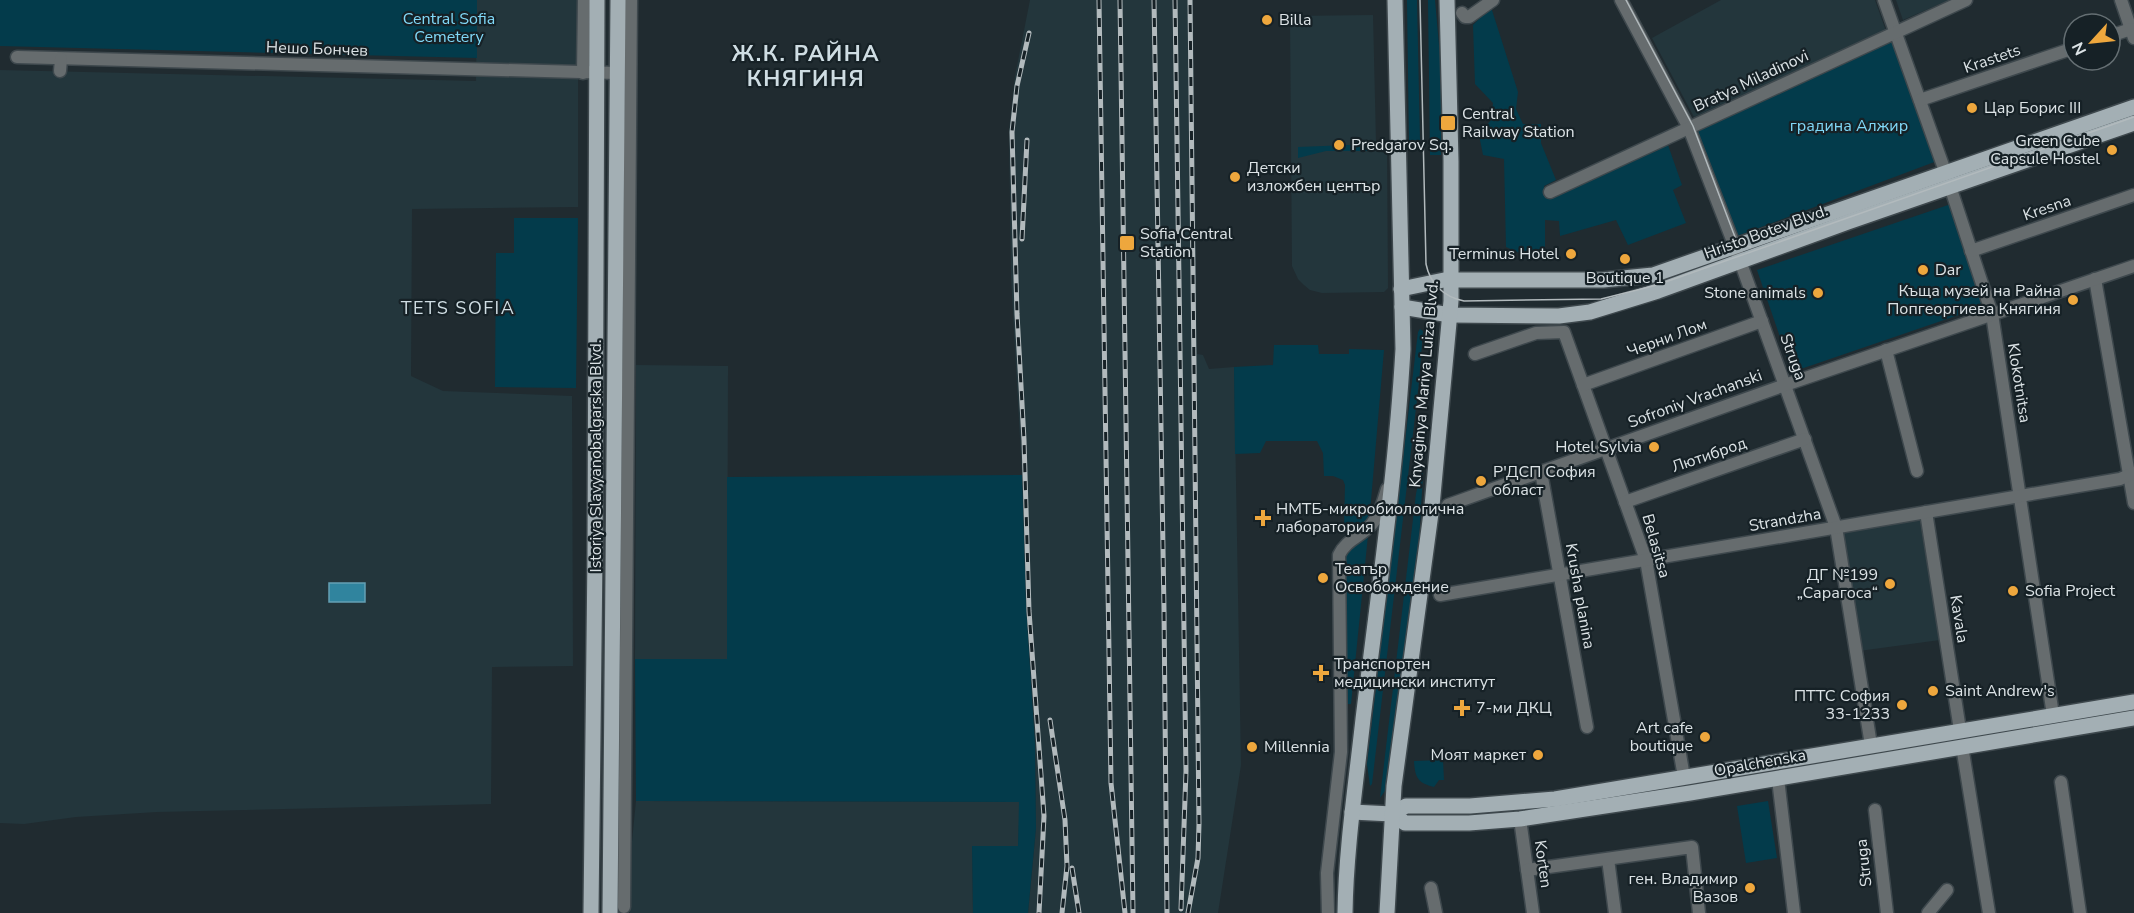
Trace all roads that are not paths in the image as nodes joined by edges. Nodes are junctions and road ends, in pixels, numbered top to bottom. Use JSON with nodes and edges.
{"nodes":[{"id":1,"x":584,"y":0,"type":"edge"},
{"id":2,"x":597,"y":0,"type":"edge"},
{"id":3,"x":618,"y":0,"type":"edge"},
{"id":4,"x":631,"y":0,"type":"edge"},
{"id":5,"x":1395,"y":0,"type":"edge"},
{"id":6,"x":1446,"y":0,"type":"edge"},
{"id":7,"x":1493,"y":0,"type":"edge"},
{"id":8,"x":1621,"y":0,"type":"edge"},
{"id":9,"x":1884,"y":0,"type":"edge"},
{"id":10,"x":1966,"y":0,"type":"edge"},
{"id":11,"x":2121,"y":0,"type":"edge"},
{"id":12,"x":1462,"y":13,"type":"dead end"},
{"id":13,"x":1895,"y":33,"type":"junction"},
{"id":14,"x":2132,"y":34,"type":"edge"},
{"id":15,"x":2062,"y":52,"type":"edge"},
{"id":16,"x":17,"y":57,"type":"dead end"},
{"id":17,"x":589,"y":73,"type":"junction"},
{"id":18,"x":617,"y":73,"type":"junction"},
{"id":19,"x":1920,"y":100,"type":"junction"},
{"id":20,"x":2134,"y":107,"type":"edge"},
{"id":21,"x":2134,"y":123,"type":"edge"},
{"id":22,"x":1691,"y":127,"type":"junction"},
{"id":23,"x":1948,"y":180,"type":"junction"},
{"id":24,"x":1550,"y":192,"type":"dead end"},
{"id":25,"x":2134,"y":195,"type":"edge"},
{"id":26,"x":1971,"y":251,"type":"junction"},
{"id":27,"x":1738,"y":254,"type":"junction"},
{"id":28,"x":2134,"y":266,"type":"edge"},
{"id":29,"x":2095,"y":279,"type":"junction"},
{"id":30,"x":1451,"y":280,"type":"junction"},
{"id":31,"x":1401,"y":289,"type":"junction"},
{"id":32,"x":1401,"y":307,"type":"junction"},
{"id":33,"x":1992,"y":314,"type":"junction"},
{"id":34,"x":1450,"y":315,"type":"junction"},
{"id":35,"x":1762,"y":321,"type":"junction"},
{"id":36,"x":1886,"y":350,"type":"junction"},
{"id":37,"x":1474,"y":354,"type":"dead end"},
{"id":38,"x":1583,"y":385,"type":"junction"},
{"id":39,"x":1785,"y":385,"type":"junction"},
{"id":40,"x":1805,"y":439,"type":"junction"},
{"id":41,"x":1605,"y":449,"type":"junction"},
{"id":42,"x":1393,"y":471,"type":"junction"},
{"id":43,"x":1917,"y":471,"type":"dead end"},
{"id":44,"x":1541,"y":472,"type":"junction"},
{"id":45,"x":2132,"y":474,"type":"edge"},
{"id":46,"x":2020,"y":496,"type":"junction"},
{"id":47,"x":1625,"y":502,"type":"junction"},
{"id":48,"x":2134,"y":503,"type":"edge"},
{"id":49,"x":1448,"y":505,"type":"dead end"},
{"id":50,"x":1926,"y":512,"type":"junction"},
{"id":51,"x":1836,"y":527,"type":"junction"},
{"id":52,"x":1646,"y":560,"type":"junction"},
{"id":53,"x":1560,"y":574,"type":"junction"},
{"id":54,"x":1440,"y":595,"type":"dead end"},
{"id":55,"x":2134,"y":702,"type":"edge"},
{"id":56,"x":2053,"y":715,"type":"junction"},
{"id":57,"x":2134,"y":718,"type":"edge"},
{"id":58,"x":1587,"y":727,"type":"dead end"},
{"id":59,"x":1960,"y":730,"type":"junction"},
{"id":60,"x":1871,"y":745,"type":"junction"},
{"id":61,"x":1962,"y":746,"type":"junction"},
{"id":62,"x":1684,"y":777,"type":"junction"},
{"id":63,"x":1778,"y":779,"type":"junction"},
{"id":64,"x":2061,"y":782,"type":"dead end"},
{"id":65,"x":1875,"y":810,"type":"dead end"},
{"id":66,"x":1352,"y":812,"type":"junction"},
{"id":67,"x":1392,"y":814,"type":"junction"},
{"id":68,"x":1520,"y":819,"type":"junction"},
{"id":69,"x":1608,"y":859,"type":"junction"},
{"id":70,"x":1527,"y":870,"type":"junction"},
{"id":71,"x":1431,"y":888,"type":"dead end"},
{"id":72,"x":1947,"y":890,"type":"dead end"},
{"id":73,"x":624,"y":908,"type":"dead end"},
{"id":74,"x":591,"y":913,"type":"edge"},
{"id":75,"x":610,"y":913,"type":"edge"},
{"id":76,"x":1328,"y":913,"type":"edge"},
{"id":77,"x":1346,"y":913,"type":"edge"},
{"id":78,"x":1387,"y":913,"type":"edge"},
{"id":79,"x":1436,"y":913,"type":"edge"},
{"id":80,"x":1533,"y":913,"type":"edge"},
{"id":81,"x":1615,"y":913,"type":"edge"},
{"id":82,"x":1700,"y":913,"type":"edge"},
{"id":83,"x":1794,"y":913,"type":"edge"},
{"id":84,"x":1887,"y":913,"type":"edge"},
{"id":85,"x":1928,"y":913,"type":"edge"},
{"id":86,"x":1989,"y":913,"type":"edge"},
{"id":87,"x":2080,"y":913,"type":"edge"}],
"edges":[{"from":1,"to":17,"type":"street","name":"Istoriya Slavyanobalgarska Blvd."},
{"from":2,"to":17,"type":"main road","name":"Istoriya Slavyanobalgarska Blvd."},
{"from":3,"to":18,"type":"main road","name":"Istoriya Slavyanobalgarska Blvd."},
{"from":4,"to":73,"type":"street","name":"Istoriya Slavyanobalgarska Blvd."},
{"from":5,"to":31,"type":"main road","name":"Knyaginya Mariya Luiza Blvd."},
{"from":6,"to":30,"type":"main road","name":"Knyaginya Mariya Luiza Blvd."},
{"from":7,"to":12,"type":"street"},
{"from":8,"to":22,"type":"street","name":"Struga"},
{"from":9,"to":13,"type":"street","name":"Klokotnitsa"},
{"from":10,"to":13,"type":"street","name":"Bratya Miladinovi"},
{"from":11,"to":14,"type":"street"},
{"from":13,"to":19,"type":"street","name":"Klokotnitsa"},
{"from":13,"to":22,"type":"street","name":"Bratya Miladinovi"},
{"from":15,"to":19,"type":"street","name":"Krastets"},
{"from":16,"to":17,"type":"street","name":"Нешо Бончев"},
{"from":17,"to":18,"type":"street","name":"Нешо Бончев"},
{"from":17,"to":74,"type":"main road","name":"Istoriya Slavyanobalgarska Blvd."},
{"from":18,"to":75,"type":"main road","name":"Istoriya Slavyanobalgarska Blvd."},
{"from":19,"to":23,"type":"street","name":"Klokotnitsa"},
{"from":20,"to":23,"type":"main road","name":"Hristo Botev Blvd."},
{"from":21,"to":23,"type":"main road","name":"Hristo Botev Blvd."},
{"from":22,"to":24,"type":"street","name":"Bratya Miladinovi"},
{"from":22,"to":27,"type":"street","name":"Struga"},
{"from":23,"to":26,"type":"street","name":"Klokotnitsa"},
{"from":23,"to":27,"type":"main road","name":"Hristo Botev Blvd."},
{"from":25,"to":26,"type":"street","name":"Kresna"},
{"from":26,"to":33,"type":"street","name":"Klokotnitsa"},
{"from":27,"to":30,"type":"main road","name":"Hristo Botev Blvd."},
{"from":27,"to":34,"type":"main road","name":"Hristo Botev Blvd."},
{"from":27,"to":35,"type":"street","name":"Struga"},
{"from":28,"to":29,"type":"street","name":"Sofroniy Vrachanski"},
{"from":29,"to":33,"type":"street","name":"Sofroniy Vrachanski"},
{"from":29,"to":45,"type":"street"},
{"from":30,"to":31,"type":"main road","name":"Hristo Botev Blvd."},
{"from":30,"to":34,"type":"main road","name":"Knyaginya Mariya Luiza Blvd."},
{"from":31,"to":32,"type":"main road","name":"Knyaginya Mariya Luiza Blvd."},
{"from":32,"to":34,"type":"main road","name":"Hristo Botev Blvd."},
{"from":32,"to":42,"type":"main road","name":"Knyaginya Mariya Luiza Blvd."},
{"from":33,"to":36,"type":"street","name":"Sofroniy Vrachanski"},
{"from":33,"to":46,"type":"street","name":"Klokotnitsa"},
{"from":34,"to":67,"type":"main road","name":"Knyaginya Mariya Luiza Blvd."},
{"from":35,"to":38,"type":"street","name":"Черни Лом"},
{"from":35,"to":39,"type":"street","name":"Struga"},
{"from":36,"to":39,"type":"street","name":"Sofroniy Vrachanski"},
{"from":36,"to":43,"type":"street"},
{"from":37,"to":38,"type":"street","name":"Belasitsa"},
{"from":38,"to":41,"type":"street","name":"Belasitsa"},
{"from":39,"to":40,"type":"street","name":"Struga"},
{"from":39,"to":41,"type":"street","name":"Sofroniy Vrachanski"},
{"from":40,"to":47,"type":"street","name":"Лютиброд"},
{"from":40,"to":51,"type":"street","name":"Struga"},
{"from":41,"to":44,"type":"street","name":"Sofroniy Vrachanski"},
{"from":41,"to":47,"type":"street","name":"Belasitsa"},
{"from":42,"to":66,"type":"main road","name":"Knyaginya Mariya Luiza Blvd."},
{"from":42,"to":76,"type":"street","name":"Knyaginya Mariya Luiza Blvd."},
{"from":44,"to":49,"type":"street","name":"Sofroniy Vrachanski"},
{"from":44,"to":53,"type":"street","name":"Krusha planina"},
{"from":45,"to":46,"type":"street","name":"Strandzha"},
{"from":45,"to":48,"type":"street"},
{"from":46,"to":50,"type":"street","name":"Strandzha"},
{"from":46,"to":56,"type":"street","name":"Klokotnitsa"},
{"from":47,"to":52,"type":"street","name":"Belasitsa"},
{"from":50,"to":51,"type":"street","name":"Strandzha"},
{"from":50,"to":59,"type":"street","name":"Kavala"},
{"from":51,"to":52,"type":"street","name":"Strandzha"},
{"from":51,"to":60,"type":"street","name":"Struga"},
{"from":52,"to":53,"type":"street","name":"Strandzha"},
{"from":52,"to":62,"type":"street","name":"Belasitsa"},
{"from":53,"to":54,"type":"street","name":"Strandzha"},
{"from":53,"to":58,"type":"street","name":"Krusha planina"},
{"from":55,"to":56,"type":"main road","name":"Opalchenska"},
{"from":56,"to":59,"type":"main road","name":"Opalchenska"},
{"from":57,"to":61,"type":"main road","name":"Opalchenska"},
{"from":59,"to":60,"type":"main road","name":"Opalchenska"},
{"from":60,"to":62,"type":"main road","name":"Opalchenska"},
{"from":61,"to":63,"type":"main road","name":"Opalchenska"},
{"from":61,"to":86,"type":"street"},
{"from":62,"to":67,"type":"main road","name":"Opalchenska"},
{"from":63,"to":68,"type":"main road","name":"Opalchenska"},
{"from":63,"to":83,"type":"street"},
{"from":64,"to":87,"type":"street"},
{"from":65,"to":84,"type":"street","name":"Struga"},
{"from":66,"to":67,"type":"main road","name":"Opalchenska"},
{"from":66,"to":77,"type":"main road","name":"Knyaginya Mariya Luiza Blvd."},
{"from":67,"to":68,"type":"main road","name":"Opalchenska"},
{"from":67,"to":78,"type":"main road","name":"Knyaginya Mariya Luiza Blvd."},
{"from":68,"to":70,"type":"street","name":"Korten"},
{"from":69,"to":70,"type":"street"},
{"from":69,"to":81,"type":"street"},
{"from":69,"to":82,"type":"street"},
{"from":70,"to":80,"type":"street","name":"Korten"},
{"from":71,"to":79,"type":"street"},
{"from":72,"to":85,"type":"street"}]}
